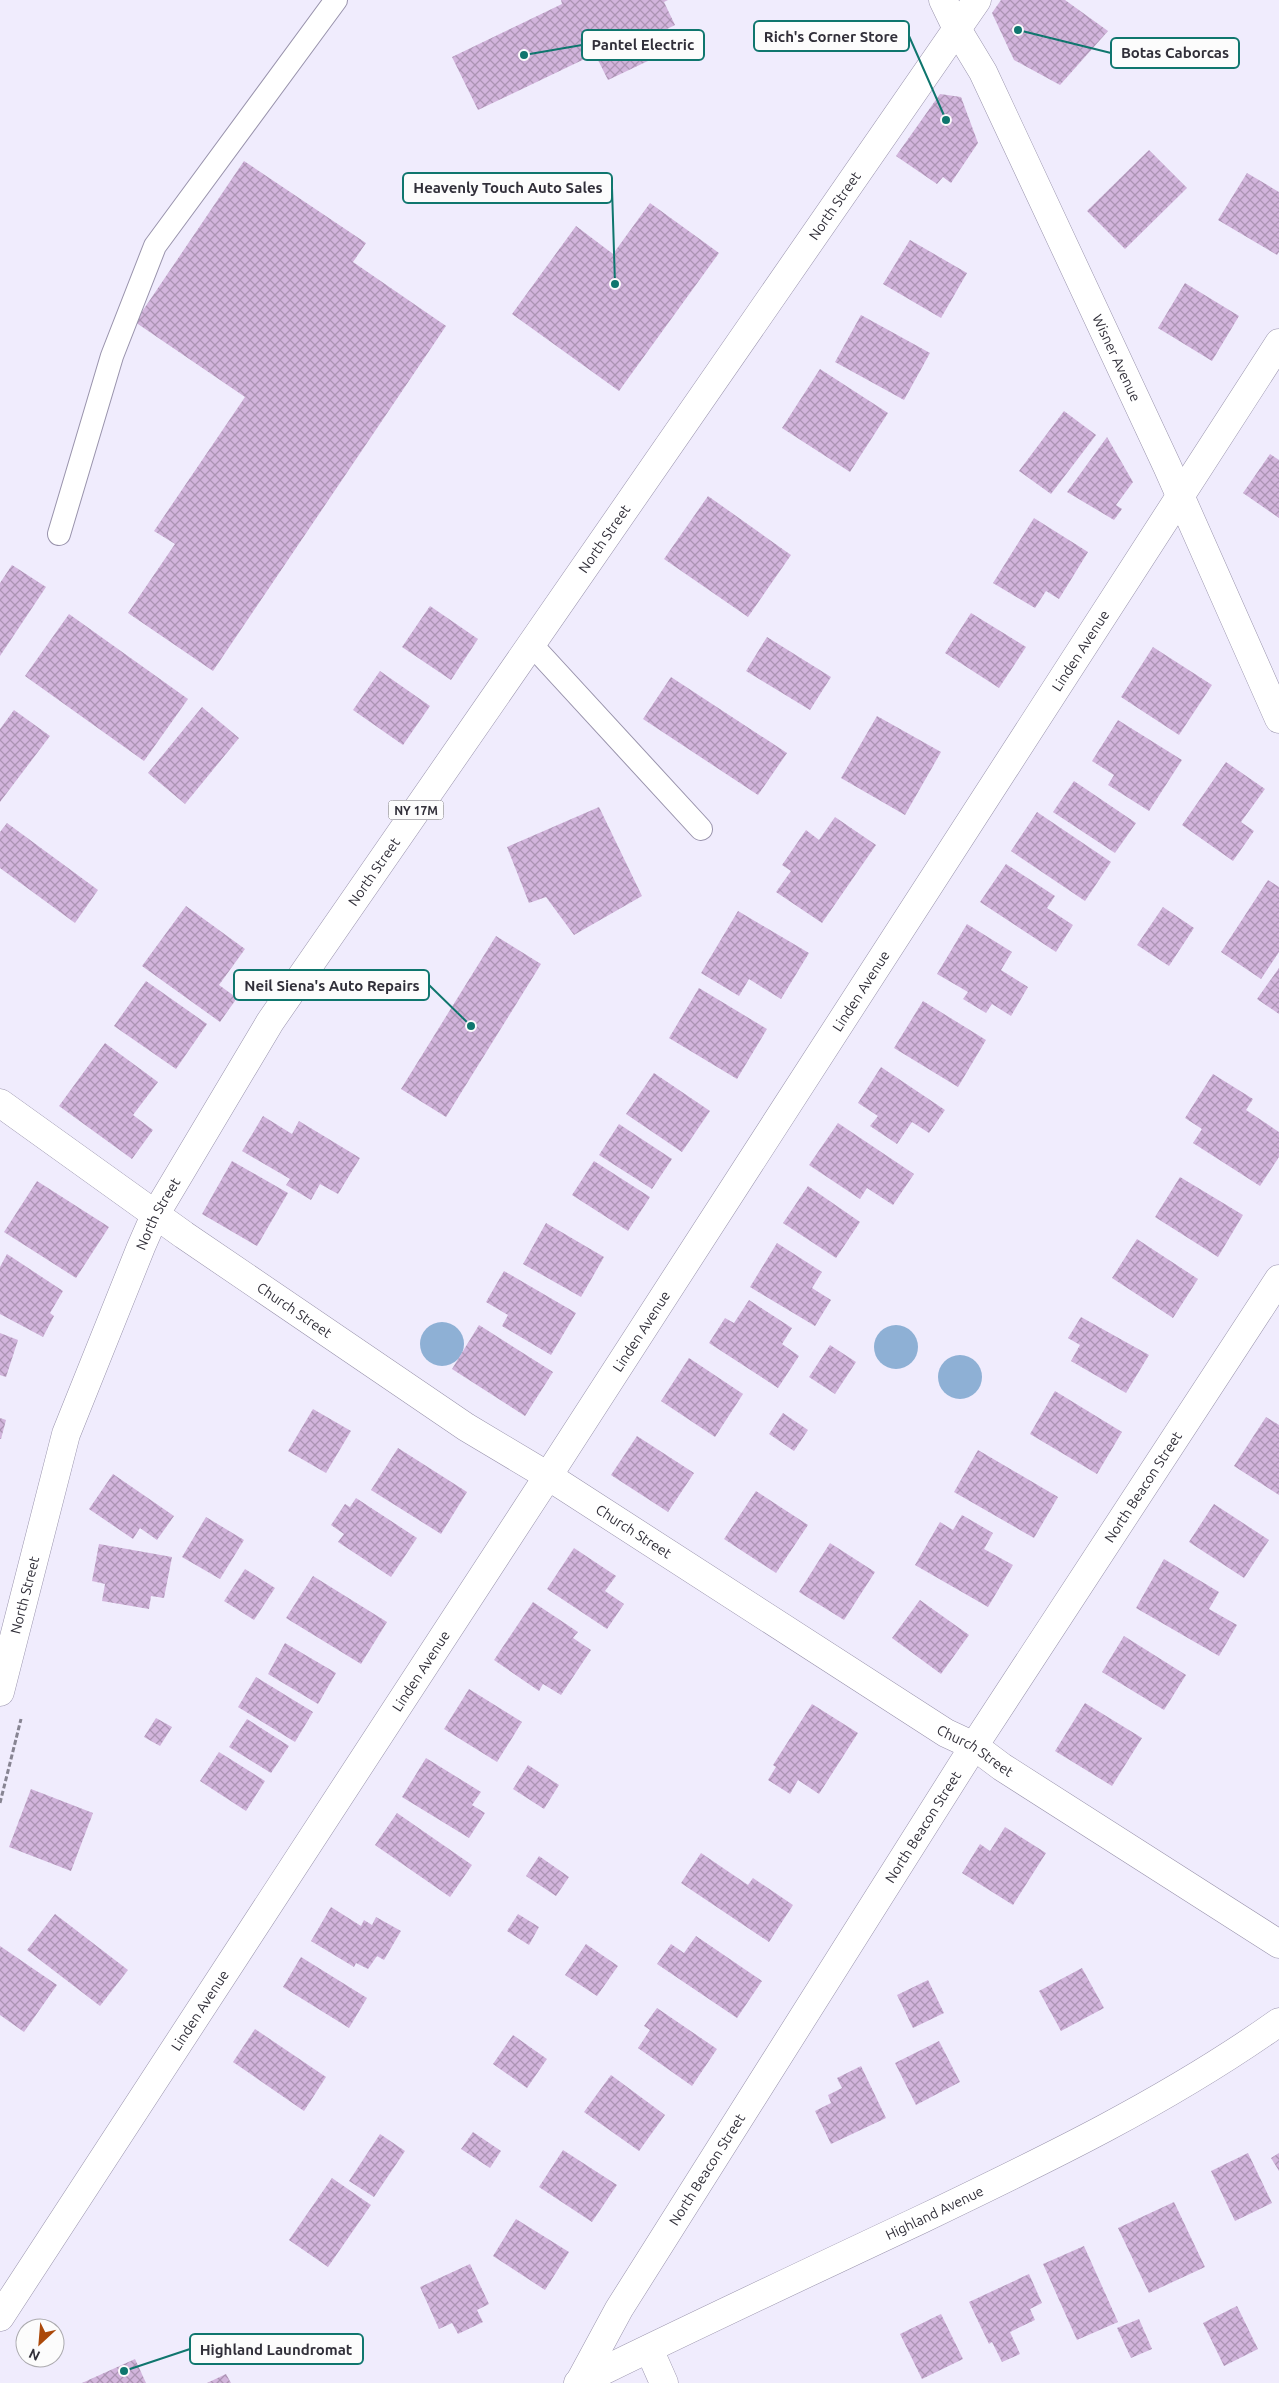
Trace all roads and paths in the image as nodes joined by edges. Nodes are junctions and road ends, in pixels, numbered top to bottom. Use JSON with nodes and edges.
{"nodes":[{"id":1,"x":336,"y":0,"type":"edge"},
{"id":2,"x":943,"y":0,"type":"edge"},
{"id":3,"x":977,"y":0,"type":"edge"},
{"id":4,"x":957,"y":29,"type":"junction"},
{"id":5,"x":1279,"y":343,"type":"edge"},
{"id":6,"x":1180,"y":494,"type":"junction"},
{"id":7,"x":59,"y":534,"type":"dead end"},
{"id":8,"x":531,"y":644,"type":"junction"},
{"id":9,"x":1279,"y":719,"type":"edge"},
{"id":10,"x":700,"y":829,"type":"dead end"},
{"id":11,"x":0,"y":1103,"type":"edge"},
{"id":12,"x":155,"y":1215,"type":"junction"},
{"id":13,"x":1279,"y":1279,"type":"edge"},
{"id":14,"x":548,"y":1476,"type":"junction"},
{"id":15,"x":0,"y":1692,"type":"edge"},
{"id":16,"x":974,"y":1746,"type":"junction"},
{"id":17,"x":1279,"y":1944,"type":"edge"},
{"id":18,"x":1279,"y":2022,"type":"edge"},
{"id":19,"x":0,"y":2317,"type":"edge"},
{"id":20,"x":649,"y":2348,"type":"junction"},
{"id":21,"x":578,"y":2383,"type":"edge"},
{"id":22,"x":664,"y":2383,"type":"edge"}],
"edges":[{"from":1,"to":7,"type":"lane"},
{"from":2,"to":4,"type":"street","name":"Wisner Avenue"},
{"from":3,"to":4,"type":"street","name":"North Street","number":"NY 17M"},
{"from":4,"to":6,"type":"street","name":"Wisner Avenue"},
{"from":4,"to":8,"type":"street","name":"North Street","number":"NY 17M"},
{"from":5,"to":6,"type":"street","name":"Linden Avenue"},
{"from":6,"to":9,"type":"street","name":"Wisner Avenue"},
{"from":6,"to":14,"type":"street","name":"Linden Avenue"},
{"from":8,"to":10,"type":"lane"},
{"from":8,"to":12,"type":"street","name":"North Street","number":"NY 17M"},
{"from":11,"to":12,"type":"street","name":"Church Street"},
{"from":12,"to":14,"type":"street","name":"Church Street"},
{"from":12,"to":15,"type":"street","name":"North Street","number":"NY 17M"},
{"from":13,"to":16,"type":"street","name":"North Beacon Street"},
{"from":14,"to":16,"type":"street","name":"Church Street"},
{"from":14,"to":19,"type":"street","name":"Linden Avenue"},
{"from":16,"to":17,"type":"street","name":"Church Street"},
{"from":16,"to":21,"type":"street","name":"North Beacon Street"},
{"from":18,"to":20,"type":"street","name":"Highland Avenue"},
{"from":20,"to":21,"type":"street","name":"Highland Avenue"},
{"from":20,"to":22,"type":"street"}]}
